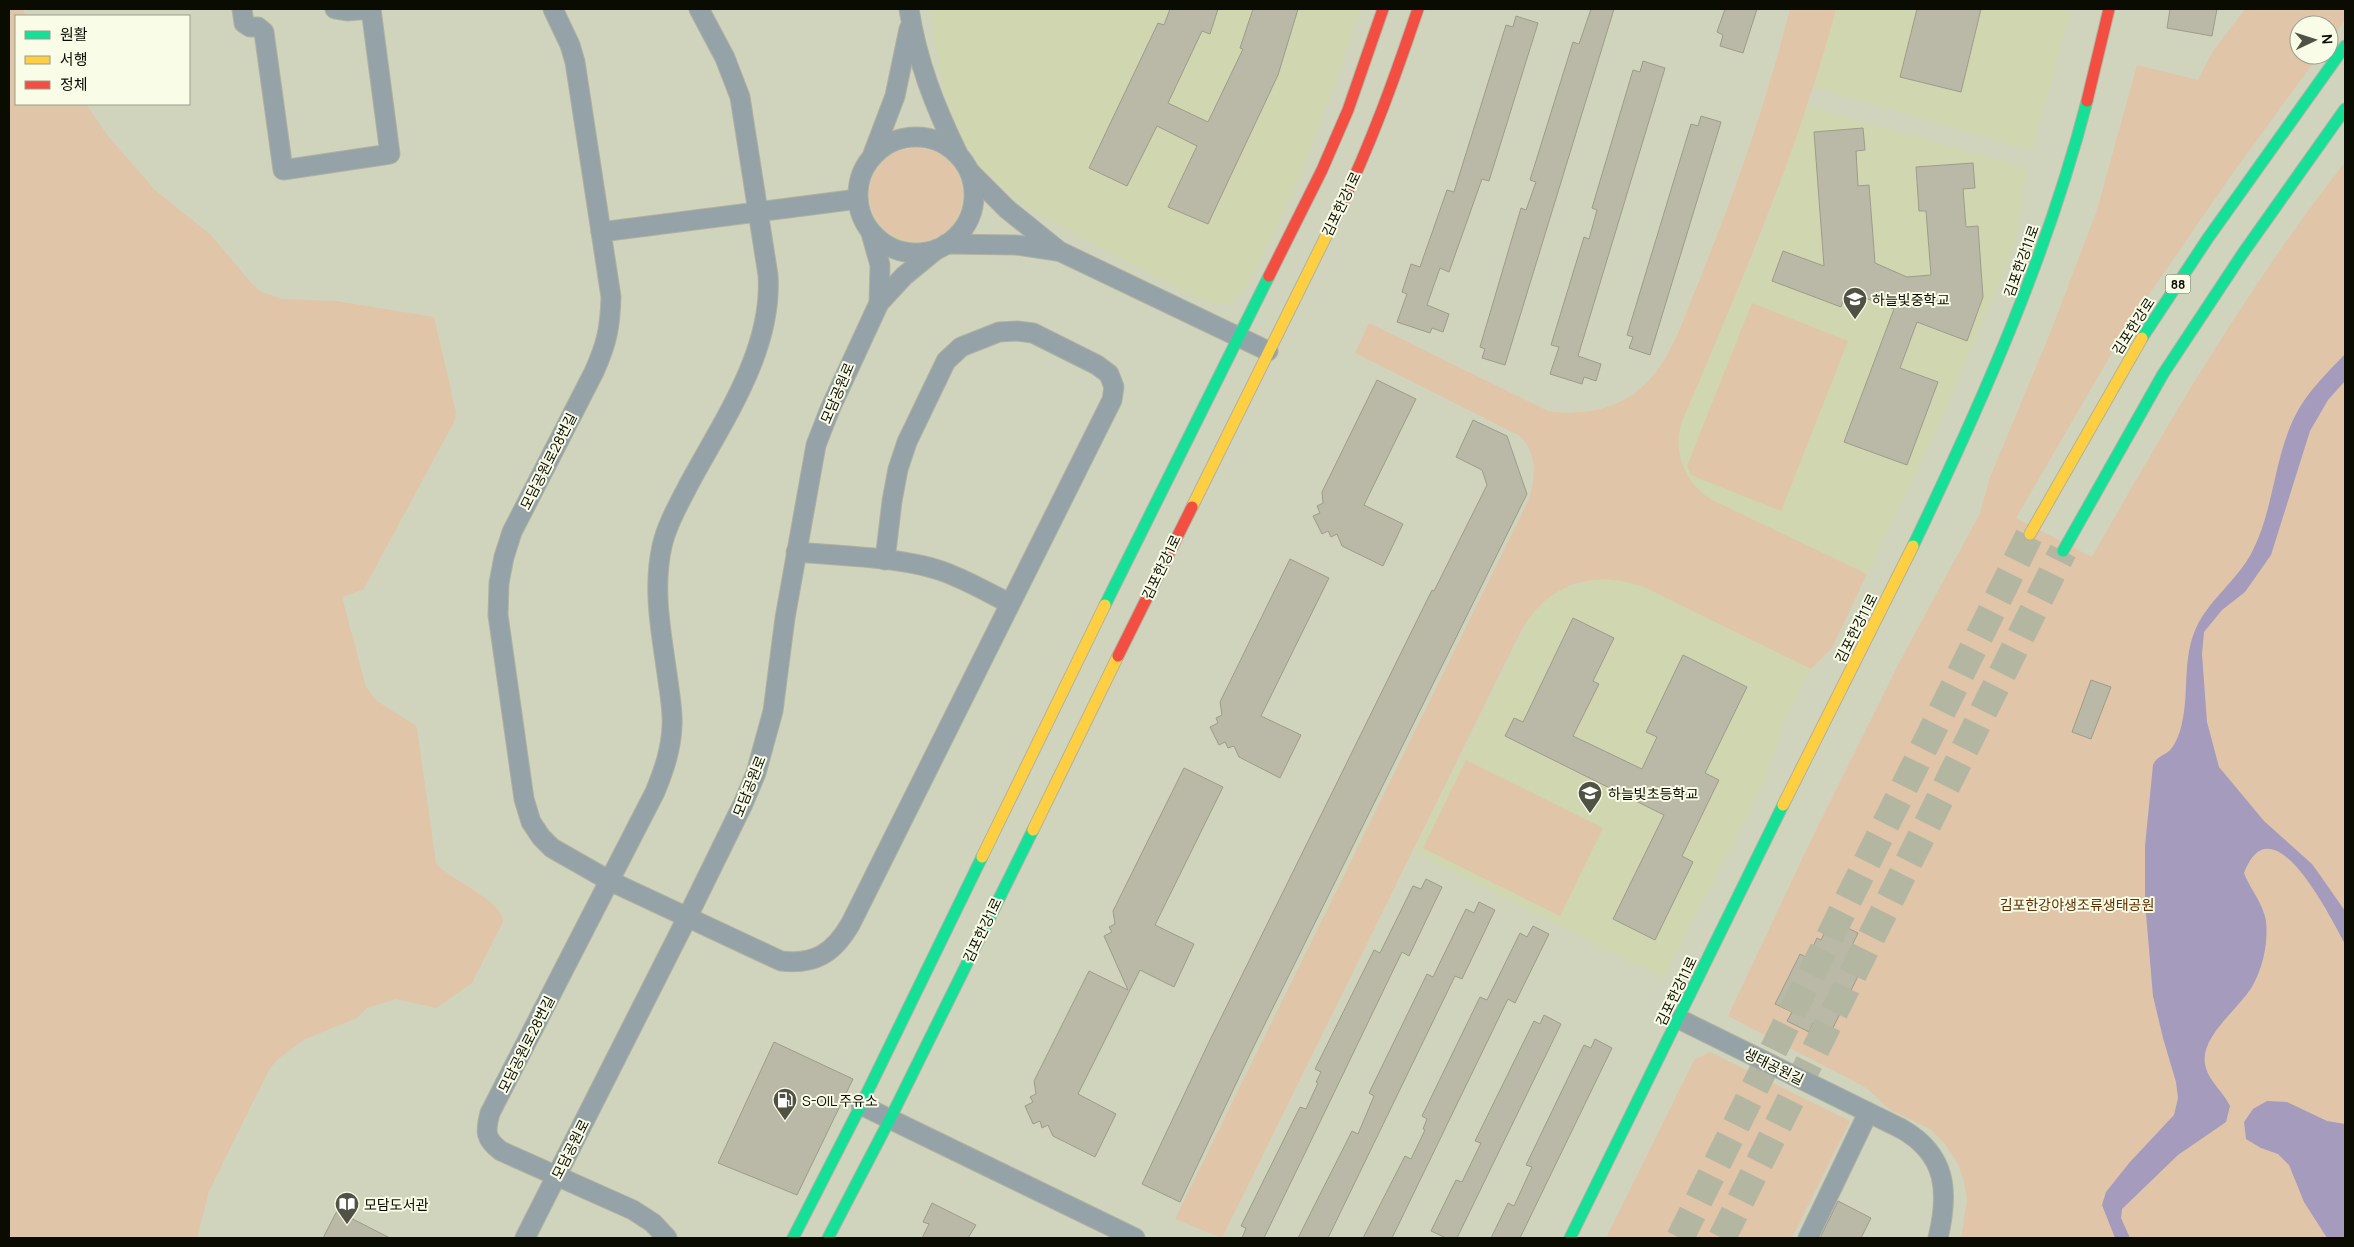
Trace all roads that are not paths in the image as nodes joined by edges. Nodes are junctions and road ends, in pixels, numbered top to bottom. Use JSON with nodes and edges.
{"nodes":[{"id":1,"x":242,"y":9,"type":"edge"},
{"id":2,"x":335,"y":9,"type":"edge"},
{"id":3,"x":371,"y":9,"type":"edge"},
{"id":4,"x":553,"y":9,"type":"edge"},
{"id":5,"x":699,"y":9,"type":"edge"},
{"id":6,"x":1383,"y":9,"type":"edge"},
{"id":7,"x":1418,"y":9,"type":"edge"},
{"id":8,"x":2109,"y":9,"type":"edge"},
{"id":9,"x":2118,"y":9,"type":"edge"},
{"id":10,"x":910,"y":14,"type":"edge"},
{"id":11,"x":2345,"y":46,"type":"edge"},
{"id":12,"x":2345,"y":109,"type":"edge"},
{"id":13,"x":873,"y":154,"type":"junction"},
{"id":14,"x":959,"y":155,"type":"junction"},
{"id":15,"x":969,"y":172,"type":"junction"},
{"id":16,"x":858,"y":199,"type":"junction"},
{"id":17,"x":758,"y":212,"type":"junction"},
{"id":18,"x":870,"y":231,"type":"junction"},
{"id":19,"x":601,"y":232,"type":"junction"},
{"id":20,"x":942,"y":246,"type":"junction"},
{"id":21,"x":1059,"y":251,"type":"junction"},
{"id":22,"x":879,"y":303,"type":"junction"},
{"id":23,"x":1238,"y":337,"type":"junction"},
{"id":24,"x":1268,"y":351,"type":"junction"},
{"id":25,"x":2030,"y":534,"type":"tunnel mouth"},
{"id":26,"x":2063,"y":551,"type":"tunnel mouth"},
{"id":27,"x":796,"y":552,"type":"junction"},
{"id":28,"x":885,"y":560,"type":"junction"},
{"id":29,"x":1009,"y":603,"type":"junction"},
{"id":30,"x":610,"y":881,"type":"junction"},
{"id":31,"x":688,"y":916,"type":"junction"},
{"id":32,"x":1684,"y":1021,"type":"junction"},
{"id":33,"x":861,"y":1105,"type":"junction"},
{"id":34,"x":1868,"y":1113,"type":"junction"},
{"id":35,"x":890,"y":1119,"type":"junction"},
{"id":36,"x":557,"y":1176,"type":"junction"},
{"id":37,"x":525,"y":1238,"type":"edge"},
{"id":38,"x":668,"y":1238,"type":"edge"},
{"id":39,"x":793,"y":1238,"type":"edge"},
{"id":40,"x":828,"y":1238,"type":"edge"},
{"id":41,"x":1135,"y":1238,"type":"edge"},
{"id":42,"x":1570,"y":1238,"type":"edge"},
{"id":43,"x":1580,"y":1238,"type":"edge"},
{"id":44,"x":1808,"y":1238,"type":"edge"},
{"id":45,"x":1938,"y":1238,"type":"edge"}],
"edges":[{"from":1,"to":3,"type":"street"},
{"from":2,"to":3,"type":"street"},
{"from":4,"to":19,"type":"street","name":"모담공원로28번길"},
{"from":5,"to":17,"type":"street","name":"모담공원로28번길"},
{"from":6,"to":23,"type":"main road"},
{"from":7,"to":24,"type":"main road","name":"김포한강1로"},
{"from":8,"to":32,"type":"main road","name":"김포한강11로"},
{"from":9,"to":32,"type":"main road","name":"김포한강11로"},
{"from":10,"to":13,"type":"street"},
{"from":10,"to":14,"type":"street"},
{"from":11,"to":25,"type":"main road","name":"김포한강로","number":"88"},
{"from":12,"to":26,"type":"main road"},
{"from":13,"to":14,"type":"street"},
{"from":13,"to":16,"type":"street"},
{"from":14,"to":15,"type":"street"},
{"from":15,"to":20,"type":"street"},
{"from":15,"to":21,"type":"street"},
{"from":16,"to":17,"type":"street"},
{"from":16,"to":18,"type":"street"},
{"from":17,"to":19,"type":"street"},
{"from":17,"to":30,"type":"street","name":"모담공원로28번길"},
{"from":18,"to":20,"type":"street"},
{"from":18,"to":22,"type":"street"},
{"from":19,"to":30,"type":"street","name":"모담공원로28번길"},
{"from":20,"to":21,"type":"street"},
{"from":20,"to":22,"type":"street"},
{"from":21,"to":23,"type":"street"},
{"from":22,"to":27,"type":"street","name":"모담공원로"},
{"from":23,"to":24,"type":"street"},
{"from":23,"to":33,"type":"main road"},
{"from":24,"to":35,"type":"main road","name":"김포한강1로"},
{"from":27,"to":28,"type":"street"},
{"from":27,"to":31,"type":"street","name":"모담공원로"},
{"from":28,"to":29,"type":"street"},
{"from":28,"to":29,"type":"street","name":"모담공원로28번길"},
{"from":29,"to":31,"type":"street","name":"모담공원로28번길"},
{"from":30,"to":31,"type":"street","name":"모담공원로28번길"},
{"from":30,"to":36,"type":"street","name":"모담공원로28번길"},
{"from":31,"to":36,"type":"street","name":"모담공원로"},
{"from":32,"to":34,"type":"street","name":"생태공원길"},
{"from":32,"to":42,"type":"main road","name":"김포한강11로"},
{"from":32,"to":43,"type":"main road","name":"김포한강11로"},
{"from":33,"to":35,"type":"street"},
{"from":33,"to":39,"type":"main road"},
{"from":34,"to":44,"type":"street"},
{"from":34,"to":45,"type":"street","name":"생태공원길"},
{"from":35,"to":40,"type":"main road","name":"김포한강1로"},
{"from":35,"to":41,"type":"street"},
{"from":36,"to":37,"type":"street","name":"모담공원로"},
{"from":36,"to":38,"type":"street","name":"모담공원로28번길"}]}
